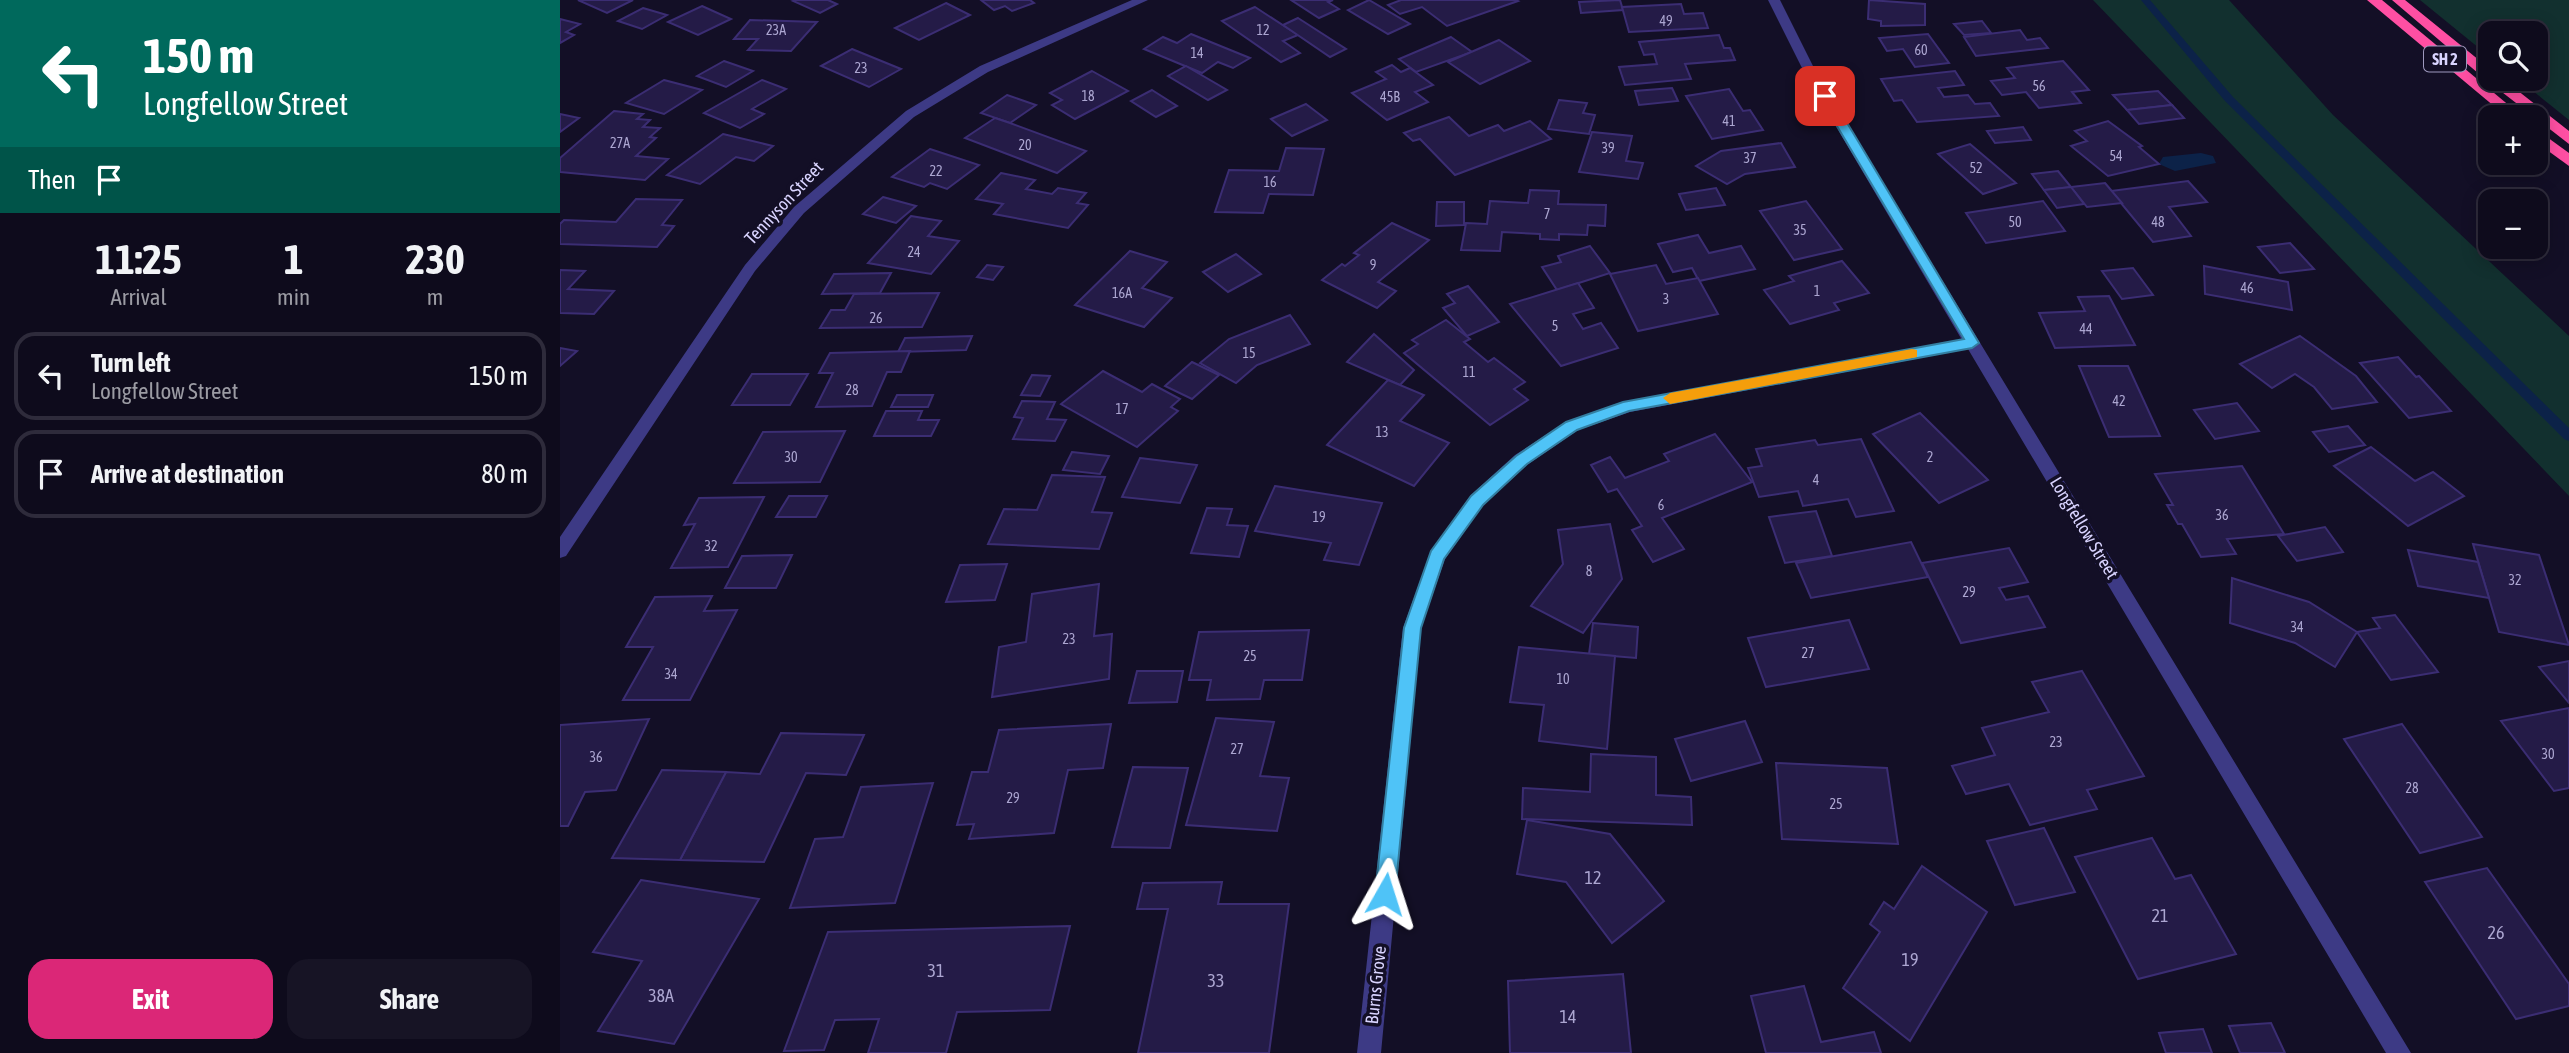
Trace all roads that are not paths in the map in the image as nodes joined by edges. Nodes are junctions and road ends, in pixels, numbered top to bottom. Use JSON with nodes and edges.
{"nodes":[{"id":1,"x":1142,"y":0,"type":"edge"},
{"id":2,"x":1774,"y":0,"type":"edge"},
{"id":3,"x":2374,"y":0,"type":"edge"},
{"id":4,"x":2396,"y":0,"type":"edge"},
{"id":5,"x":2478,"y":66,"type":"edge"},
{"id":6,"x":2509,"y":91,"type":"edge"},
{"id":7,"x":2501,"y":105,"type":"edge"},
{"id":8,"x":2569,"y":139,"type":"edge"},
{"id":9,"x":2548,"y":144,"type":"edge"},
{"id":10,"x":2569,"y":162,"type":"edge"},
{"id":11,"x":1972,"y":343,"type":"junction"},
{"id":12,"x":560,"y":551,"type":"edge"},
{"id":13,"x":1369,"y":1053,"type":"edge"},
{"id":14,"x":2399,"y":1053,"type":"edge"}],
"edges":[{"from":1,"to":12,"type":"street","name":"Tennyson Street"},
{"from":2,"to":11,"type":"street","name":"Longfellow Street"},
{"from":3,"to":7,"type":"highway","number":"SH 2"},
{"from":4,"to":5,"type":"highway","number":"SH 2"},
{"from":6,"to":8,"type":"highway","number":"SH 2"},
{"from":9,"to":10,"type":"highway"},
{"from":11,"to":13,"type":"street","name":"Burns Grove"},
{"from":11,"to":14,"type":"street","name":"Longfellow Street"}]}
